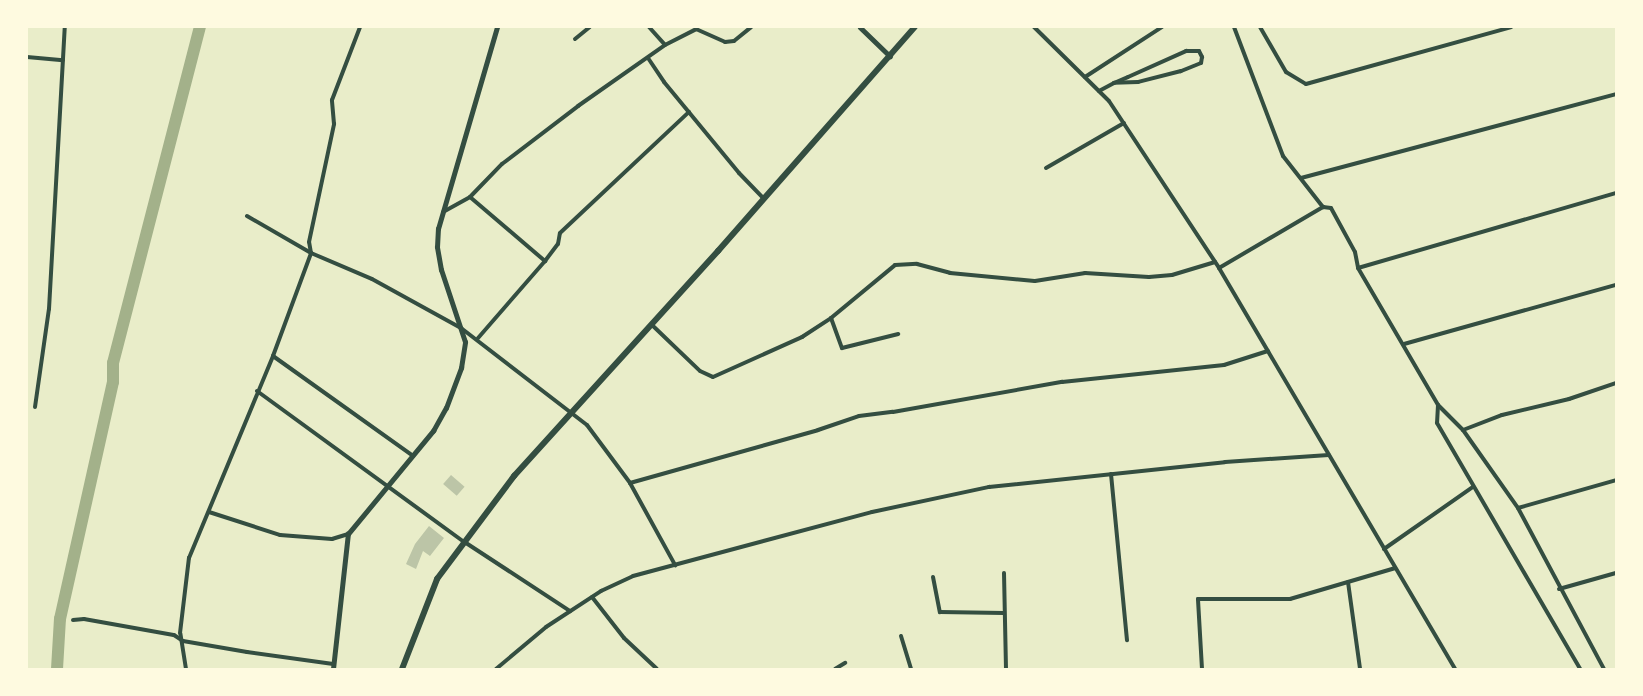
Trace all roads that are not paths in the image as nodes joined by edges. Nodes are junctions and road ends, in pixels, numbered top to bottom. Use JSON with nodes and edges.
{"nodes":[{"id":1,"x":65,"y":27,"type":"edge"},
{"id":2,"x":360,"y":27,"type":"edge"},
{"id":3,"x":495,"y":27,"type":"edge"},
{"id":4,"x":590,"y":27,"type":"edge"},
{"id":5,"x":649,"y":27,"type":"edge"},
{"id":6,"x":752,"y":27,"type":"edge"},
{"id":7,"x":860,"y":27,"type":"edge"},
{"id":8,"x":915,"y":27,"type":"edge"},
{"id":9,"x":1035,"y":27,"type":"edge"},
{"id":10,"x":1162,"y":27,"type":"edge"},
{"id":11,"x":1234,"y":27,"type":"edge"},
{"id":12,"x":1260,"y":27,"type":"edge"},
{"id":13,"x":1511,"y":27,"type":"edge"},
{"id":14,"x":575,"y":39,"type":"dead end"},
{"id":15,"x":665,"y":45,"type":"junction"},
{"id":16,"x":890,"y":56,"type":"junction"},
{"id":17,"x":27,"y":57,"type":"edge"},
{"id":18,"x":648,"y":58,"type":"junction"},
{"id":19,"x":63,"y":60,"type":"junction"},
{"id":20,"x":1085,"y":77,"type":"junction"},
{"id":21,"x":1114,"y":83,"type":"junction"},
{"id":22,"x":1099,"y":91,"type":"junction"},
{"id":23,"x":1616,"y":94,"type":"edge"},
{"id":24,"x":689,"y":112,"type":"junction"},
{"id":25,"x":1124,"y":123,"type":"junction"},
{"id":26,"x":1046,"y":168,"type":"dead end"},
{"id":27,"x":1301,"y":178,"type":"junction"},
{"id":28,"x":1616,"y":193,"type":"edge"},
{"id":29,"x":470,"y":197,"type":"junction"},
{"id":30,"x":764,"y":199,"type":"junction"},
{"id":31,"x":1323,"y":207,"type":"junction"},
{"id":32,"x":443,"y":212,"type":"junction"},
{"id":33,"x":247,"y":216,"type":"dead end"},
{"id":34,"x":311,"y":253,"type":"junction"},
{"id":35,"x":545,"y":261,"type":"junction"},
{"id":36,"x":1215,"y":262,"type":"junction"},
{"id":37,"x":1219,"y":268,"type":"junction"},
{"id":38,"x":1358,"y":268,"type":"junction"},
{"id":39,"x":1616,"y":285,"type":"edge"},
{"id":40,"x":831,"y":318,"type":"junction"},
{"id":41,"x":651,"y":324,"type":"junction"},
{"id":42,"x":461,"y":328,"type":"junction"},
{"id":43,"x":898,"y":334,"type":"dead end"},
{"id":44,"x":478,"y":338,"type":"junction"},
{"id":45,"x":1404,"y":344,"type":"junction"},
{"id":46,"x":1268,"y":351,"type":"junction"},
{"id":47,"x":273,"y":356,"type":"junction"},
{"id":48,"x":1616,"y":383,"type":"edge"},
{"id":49,"x":257,"y":391,"type":"junction"},
{"id":50,"x":1438,"y":405,"type":"junction"},
{"id":51,"x":34,"y":407,"type":"dead end"},
{"id":52,"x":571,"y":413,"type":"junction"},
{"id":53,"x":1463,"y":430,"type":"junction"},
{"id":54,"x":1329,"y":455,"type":"junction"},
{"id":55,"x":413,"y":456,"type":"junction"},
{"id":56,"x":1111,"y":474,"type":"junction"},
{"id":57,"x":1616,"y":480,"type":"edge"},
{"id":58,"x":630,"y":483,"type":"junction"},
{"id":59,"x":387,"y":486,"type":"junction"},
{"id":60,"x":1473,"y":487,"type":"junction"},
{"id":61,"x":1518,"y":508,"type":"junction"},
{"id":62,"x":209,"y":512,"type":"junction"},
{"id":63,"x":348,"y":534,"type":"junction"},
{"id":64,"x":463,"y":542,"type":"junction"},
{"id":65,"x":1384,"y":549,"type":"junction"},
{"id":66,"x":675,"y":565,"type":"junction"},
{"id":67,"x":1395,"y":568,"type":"junction"},
{"id":68,"x":1004,"y":573,"type":"dead end"},
{"id":69,"x":1616,"y":573,"type":"edge"},
{"id":70,"x":933,"y":577,"type":"dead end"},
{"id":71,"x":1348,"y":582,"type":"junction"},
{"id":72,"x":1559,"y":589,"type":"junction"},
{"id":73,"x":592,"y":597,"type":"junction"},
{"id":74,"x":570,"y":611,"type":"junction"},
{"id":75,"x":1004,"y":613,"type":"junction"},
{"id":76,"x":73,"y":620,"type":"dead end"},
{"id":77,"x":901,"y":636,"type":"dead end"},
{"id":78,"x":183,"y":640,"type":"junction"},
{"id":79,"x":1127,"y":640,"type":"dead end"},
{"id":80,"x":845,"y":663,"type":"dead end"},
{"id":81,"x":333,"y":666,"type":"edge"},
{"id":82,"x":186,"y":669,"type":"edge"},
{"id":83,"x":402,"y":669,"type":"edge"},
{"id":84,"x":496,"y":669,"type":"edge"},
{"id":85,"x":657,"y":669,"type":"edge"},
{"id":86,"x":835,"y":669,"type":"edge"},
{"id":87,"x":910,"y":669,"type":"edge"},
{"id":88,"x":1006,"y":669,"type":"edge"},
{"id":89,"x":1202,"y":669,"type":"edge"},
{"id":90,"x":1360,"y":669,"type":"edge"},
{"id":91,"x":1455,"y":669,"type":"edge"},
{"id":92,"x":1580,"y":669,"type":"edge"},
{"id":93,"x":1605,"y":669,"type":"edge"}],
"edges":[{"from":1,"to":19,"type":"street"},
{"from":2,"to":34,"type":"street"},
{"from":3,"to":32,"type":"street"},
{"from":4,"to":14,"type":"street"},
{"from":5,"to":15,"type":"street"},
{"from":6,"to":15,"type":"street"},
{"from":7,"to":16,"type":"street"},
{"from":8,"to":16,"type":"highway"},
{"from":9,"to":20,"type":"street"},
{"from":10,"to":20,"type":"street"},
{"from":11,"to":27,"type":"street"},
{"from":12,"to":13,"type":"street"},
{"from":15,"to":18,"type":"street"},
{"from":16,"to":30,"type":"highway"},
{"from":17,"to":19,"type":"street"},
{"from":18,"to":24,"type":"street"},
{"from":18,"to":29,"type":"street"},
{"from":19,"to":51,"type":"street"},
{"from":20,"to":22,"type":"street"},
{"from":21,"to":21,"type":"street"},
{"from":21,"to":22,"type":"street"},
{"from":22,"to":25,"type":"street"},
{"from":23,"to":27,"type":"street"},
{"from":24,"to":30,"type":"street"},
{"from":24,"to":35,"type":"street"},
{"from":25,"to":26,"type":"street"},
{"from":25,"to":36,"type":"street"},
{"from":27,"to":31,"type":"street"},
{"from":28,"to":38,"type":"street"},
{"from":29,"to":32,"type":"street"},
{"from":29,"to":35,"type":"street"},
{"from":30,"to":41,"type":"highway"},
{"from":31,"to":37,"type":"street"},
{"from":31,"to":38,"type":"street"},
{"from":32,"to":42,"type":"street"},
{"from":33,"to":34,"type":"street"},
{"from":34,"to":42,"type":"street"},
{"from":34,"to":47,"type":"street"},
{"from":35,"to":44,"type":"street"},
{"from":36,"to":37,"type":"street"},
{"from":36,"to":40,"type":"street"},
{"from":37,"to":46,"type":"street"},
{"from":38,"to":45,"type":"street"},
{"from":39,"to":45,"type":"street"},
{"from":40,"to":41,"type":"street"},
{"from":40,"to":43,"type":"street"},
{"from":41,"to":52,"type":"highway"},
{"from":42,"to":44,"type":"street"},
{"from":42,"to":55,"type":"street"},
{"from":44,"to":52,"type":"street"},
{"from":45,"to":50,"type":"street"},
{"from":46,"to":54,"type":"street"},
{"from":46,"to":58,"type":"street"},
{"from":47,"to":49,"type":"street"},
{"from":47,"to":55,"type":"street"},
{"from":48,"to":53,"type":"street"},
{"from":49,"to":59,"type":"street"},
{"from":49,"to":62,"type":"street"},
{"from":50,"to":53,"type":"street"},
{"from":50,"to":60,"type":"street"},
{"from":52,"to":58,"type":"street"},
{"from":52,"to":64,"type":"highway"},
{"from":53,"to":61,"type":"street"},
{"from":54,"to":56,"type":"street"},
{"from":54,"to":65,"type":"street"},
{"from":55,"to":59,"type":"street"},
{"from":56,"to":66,"type":"street"},
{"from":56,"to":79,"type":"street"},
{"from":57,"to":61,"type":"street"},
{"from":58,"to":66,"type":"street"},
{"from":59,"to":63,"type":"street"},
{"from":59,"to":64,"type":"street"},
{"from":60,"to":65,"type":"street"},
{"from":60,"to":92,"type":"street"},
{"from":61,"to":72,"type":"street"},
{"from":62,"to":63,"type":"street"},
{"from":62,"to":78,"type":"street"},
{"from":63,"to":81,"type":"street"},
{"from":64,"to":74,"type":"street"},
{"from":64,"to":83,"type":"highway"},
{"from":65,"to":67,"type":"street"},
{"from":66,"to":73,"type":"street"},
{"from":67,"to":71,"type":"street"},
{"from":67,"to":91,"type":"street"},
{"from":68,"to":75,"type":"street"},
{"from":69,"to":72,"type":"street"},
{"from":70,"to":75,"type":"street"},
{"from":71,"to":89,"type":"street"},
{"from":71,"to":90,"type":"street"},
{"from":72,"to":93,"type":"street"},
{"from":73,"to":74,"type":"street"},
{"from":73,"to":85,"type":"street"},
{"from":74,"to":84,"type":"street"},
{"from":75,"to":88,"type":"street"},
{"from":76,"to":78,"type":"street"},
{"from":77,"to":87,"type":"street"},
{"from":78,"to":81,"type":"street"},
{"from":78,"to":82,"type":"street"},
{"from":80,"to":86,"type":"street"}]}
